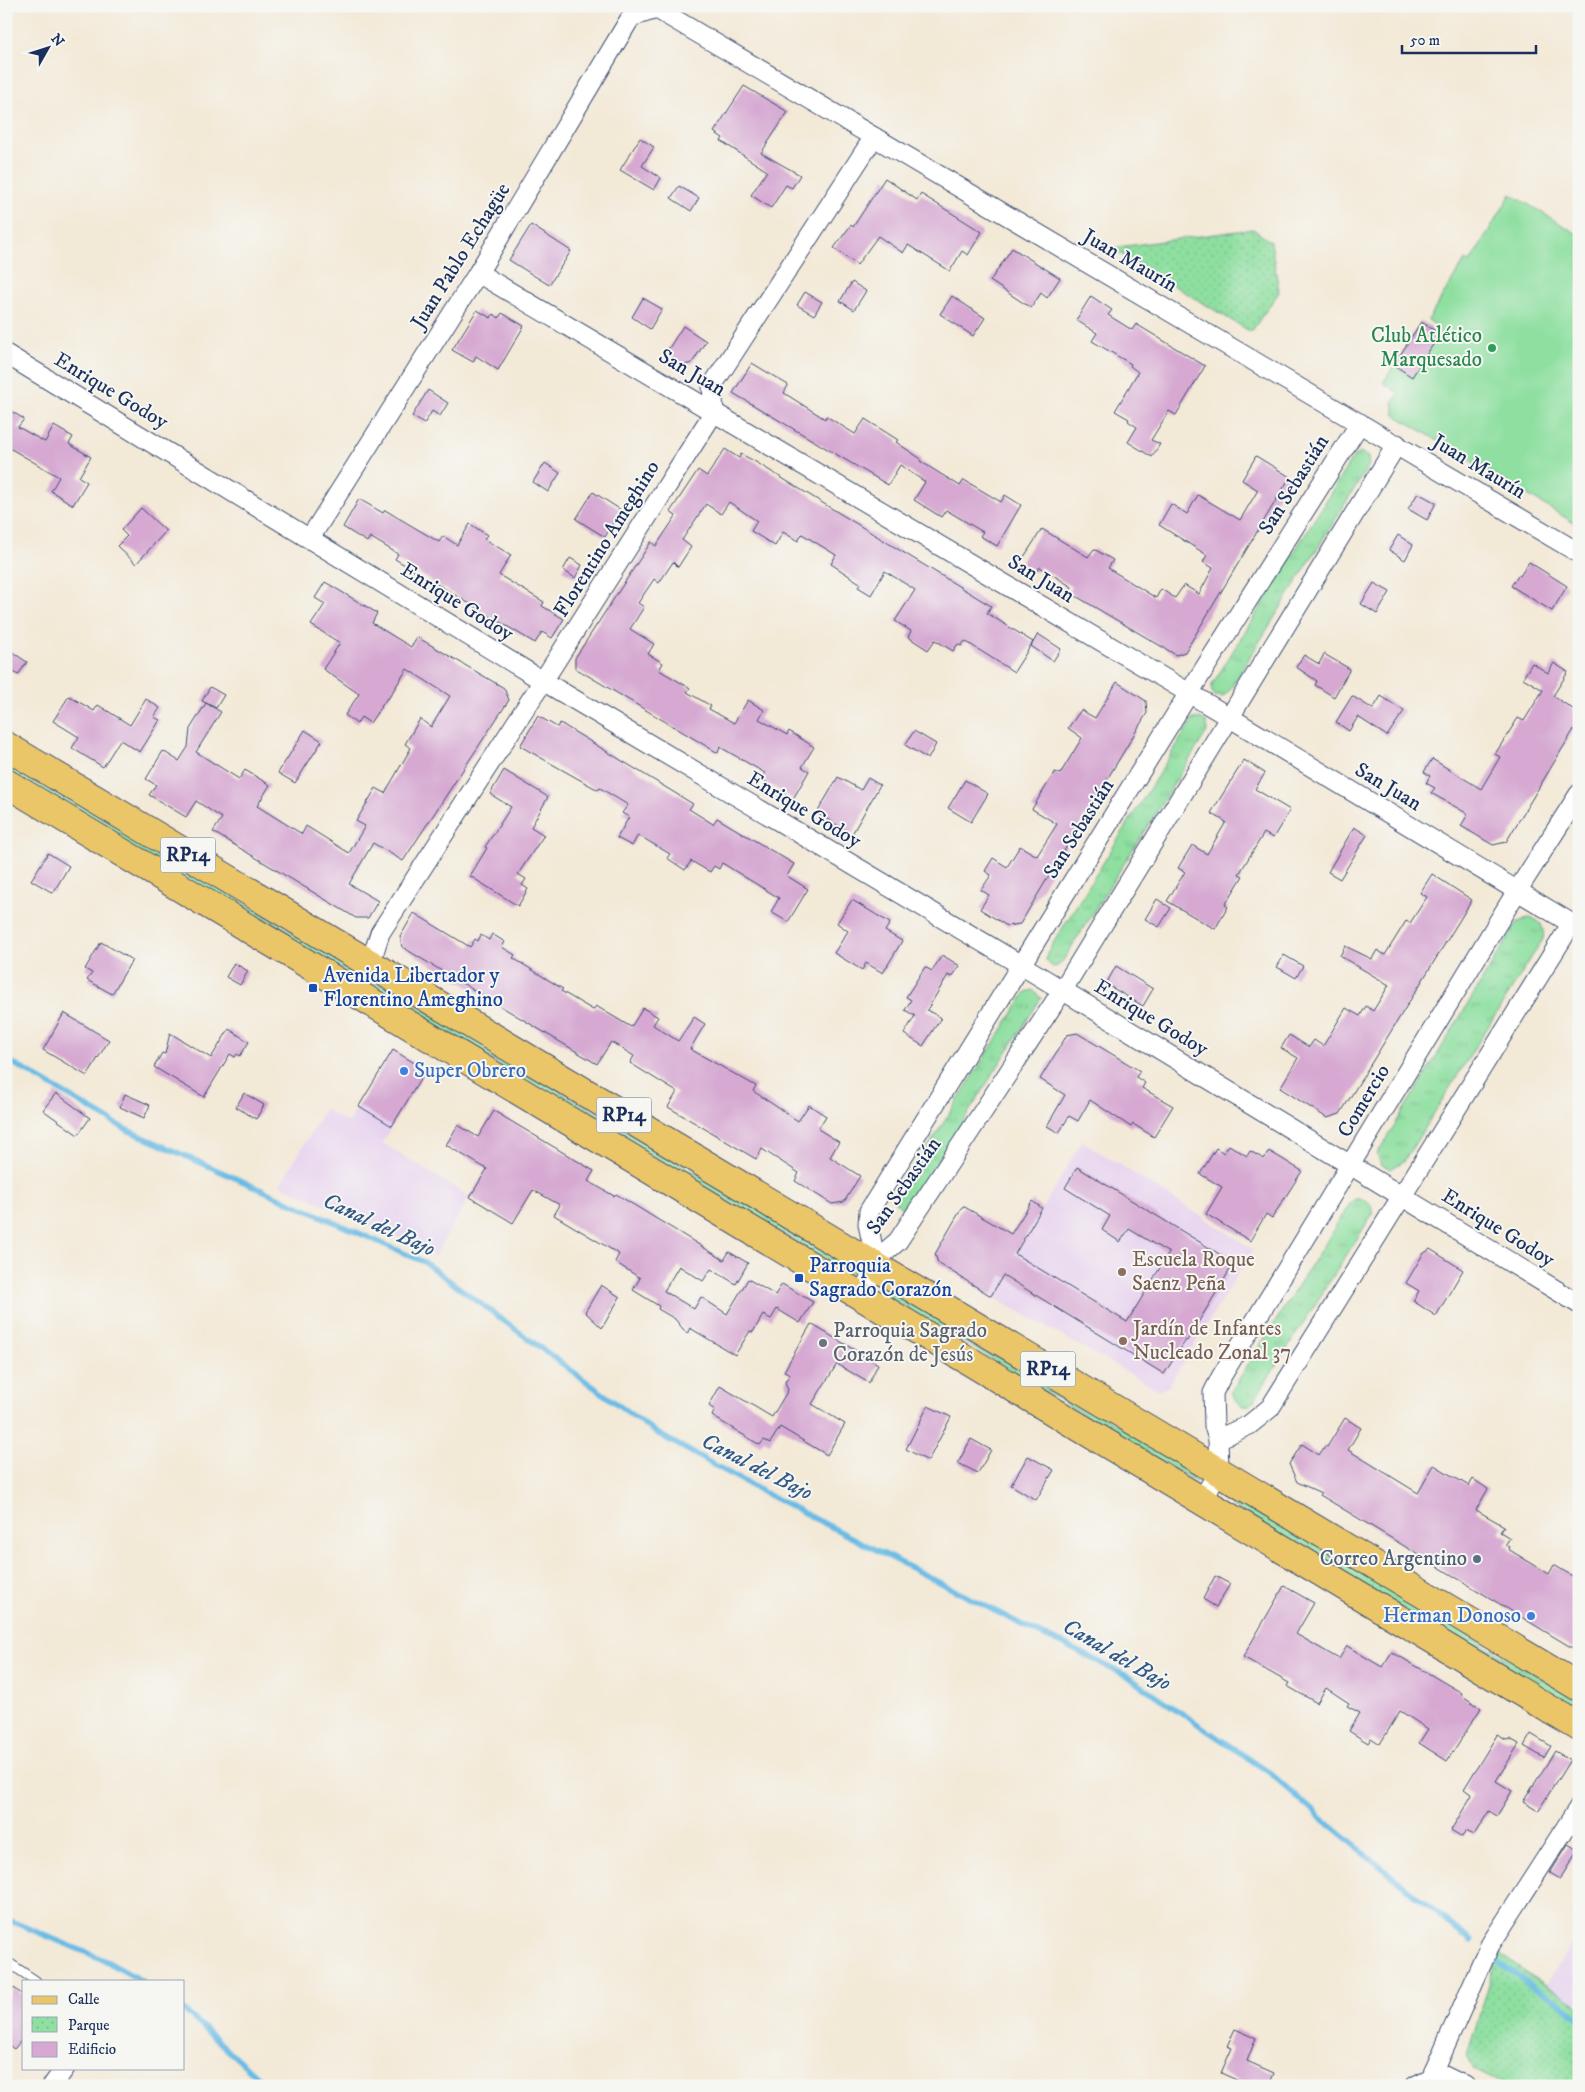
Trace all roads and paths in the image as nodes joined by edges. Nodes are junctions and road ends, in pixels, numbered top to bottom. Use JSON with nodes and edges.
{"nodes":[{"id":1,"x":657,"y":9,"type":"joint"},
{"id":2,"x":874,"y":137,"type":"junction"},
{"id":3,"x":478,"y":273,"type":"junction"},
{"id":4,"x":6,"y":354,"type":"edge"},
{"id":5,"x":714,"y":412,"type":"junction"},
{"id":6,"x":1360,"y":423,"type":"junction"},
{"id":7,"x":1397,"y":444,"type":"junction"},
{"id":8,"x":310,"y":538,"type":"junction"},
{"id":9,"x":1579,"y":553,"type":"edge"},
{"id":10,"x":543,"y":681,"type":"junction"},
{"id":11,"x":1189,"y":693,"type":"junction"},
{"id":12,"x":1230,"y":718,"type":"junction"},
{"id":13,"x":6,"y":746,"type":"edge"},
{"id":14,"x":6,"y":783,"type":"edge"},
{"id":15,"x":1579,"y":794,"type":"edge"},
{"id":16,"x":1517,"y":891,"type":"junction"},
{"id":17,"x":1575,"y":926,"type":"edge"},
{"id":18,"x":370,"y":964,"type":"junction"},
{"id":19,"x":1021,"y":966,"type":"junction"},
{"id":20,"x":1062,"y":990,"type":"junction"},
{"id":21,"x":354,"y":992,"type":"junction"},
{"id":22,"x":1352,"y":1166,"type":"junction"},
{"id":23,"x":1403,"y":1196,"type":"junction"},
{"id":24,"x":877,"y":1267,"type":"junction"},
{"id":25,"x":860,"y":1296,"type":"junction"},
{"id":26,"x":1579,"y":1304,"type":"edge"},
{"id":27,"x":1218,"y":1439,"type":"junction"},
{"id":28,"x":1219,"y":1471,"type":"junction"},
{"id":29,"x":1201,"y":1501,"type":"junction"},
{"id":30,"x":1579,"y":1687,"type":"edge"},
{"id":31,"x":1579,"y":1727,"type":"edge"},
{"id":32,"x":1579,"y":1807,"type":"edge"},
{"id":33,"x":6,"y":1962,"type":"edge"},
{"id":34,"x":34,"y":1980,"type":"edge"},
{"id":35,"x":64,"y":2070,"type":"edge"},
{"id":36,"x":1428,"y":2080,"type":"edge"},
{"id":37,"x":52,"y":2086,"type":"edge"},
{"id":38,"x":1465,"y":2086,"type":"edge"}],
"edges":[{"from":1,"to":2,"type":"street","name":"Juan Maurín"},
{"from":1,"to":3,"type":"street","name":"Juan Pablo Echagüe"},
{"from":2,"to":5,"type":"street"},
{"from":2,"to":6,"type":"street","name":"Juan Maurín"},
{"from":3,"to":5,"type":"street","name":"San Juan"},
{"from":3,"to":8,"type":"street","name":"Juan Pablo Echagüe"},
{"from":4,"to":8,"type":"street","name":"Enrique Godoy"},
{"from":5,"to":10,"type":"street","name":"Florentino Ameghino"},
{"from":5,"to":11,"type":"street","name":"San Juan"},
{"from":6,"to":7,"type":"street","name":"Juan Maurín"},
{"from":6,"to":11,"type":"street","name":"San Sebastián"},
{"from":7,"to":9,"type":"street","name":"Juan Maurín"},
{"from":7,"to":12,"type":"street","name":"San Sebastián"},
{"from":8,"to":10,"type":"street","name":"Enrique Godoy"},
{"from":10,"to":18,"type":"street","name":"Florentino Ameghino"},
{"from":10,"to":19,"type":"street","name":"Enrique Godoy"},
{"from":11,"to":12,"type":"street","name":"San Juan"},
{"from":11,"to":19,"type":"street","name":"San Sebastián"},
{"from":12,"to":16,"type":"street","name":"San Juan"},
{"from":12,"to":20,"type":"street","name":"San Sebastián"},
{"from":13,"to":18,"type":"main road","number":"RP14"},
{"from":14,"to":21,"type":"main road","number":"RP14"},
{"from":15,"to":16,"type":"street","name":"Comercio"},
{"from":16,"to":17,"type":"street","name":"San Juan"},
{"from":16,"to":22,"type":"street","name":"Comercio"},
{"from":17,"to":23,"type":"street"},
{"from":18,"to":21,"type":"street","name":"Florentino Ameghino"},
{"from":18,"to":24,"type":"main road","number":"RP14"},
{"from":19,"to":20,"type":"street","name":"Enrique Godoy"},
{"from":19,"to":24,"type":"street","name":"San Sebastián"},
{"from":20,"to":22,"type":"street","name":"Enrique Godoy"},
{"from":20,"to":24,"type":"street","name":"San Sebastián"},
{"from":21,"to":25,"type":"main road","number":"RP14"},
{"from":22,"to":23,"type":"street","name":"Enrique Godoy"},
{"from":22,"to":27,"type":"street","name":"Comercio"},
{"from":23,"to":26,"type":"street","name":"Enrique Godoy"},
{"from":23,"to":27,"type":"street"},
{"from":24,"to":25,"type":"street","name":"San Sebastián"},
{"from":24,"to":28,"type":"main road","number":"RP14"},
{"from":25,"to":29,"type":"main road","number":"RP14"},
{"from":27,"to":28,"type":"street","name":"Comercio"},
{"from":28,"to":29,"type":"street"},
{"from":28,"to":30,"type":"main road","number":"RP14"},
{"from":29,"to":31,"type":"main road","number":"RP14"},
{"from":32,"to":36,"type":"street"},
{"from":33,"to":34,"type":"lane"},
{"from":35,"to":37,"type":"street"},
{"from":36,"to":38,"type":"street"}]}
